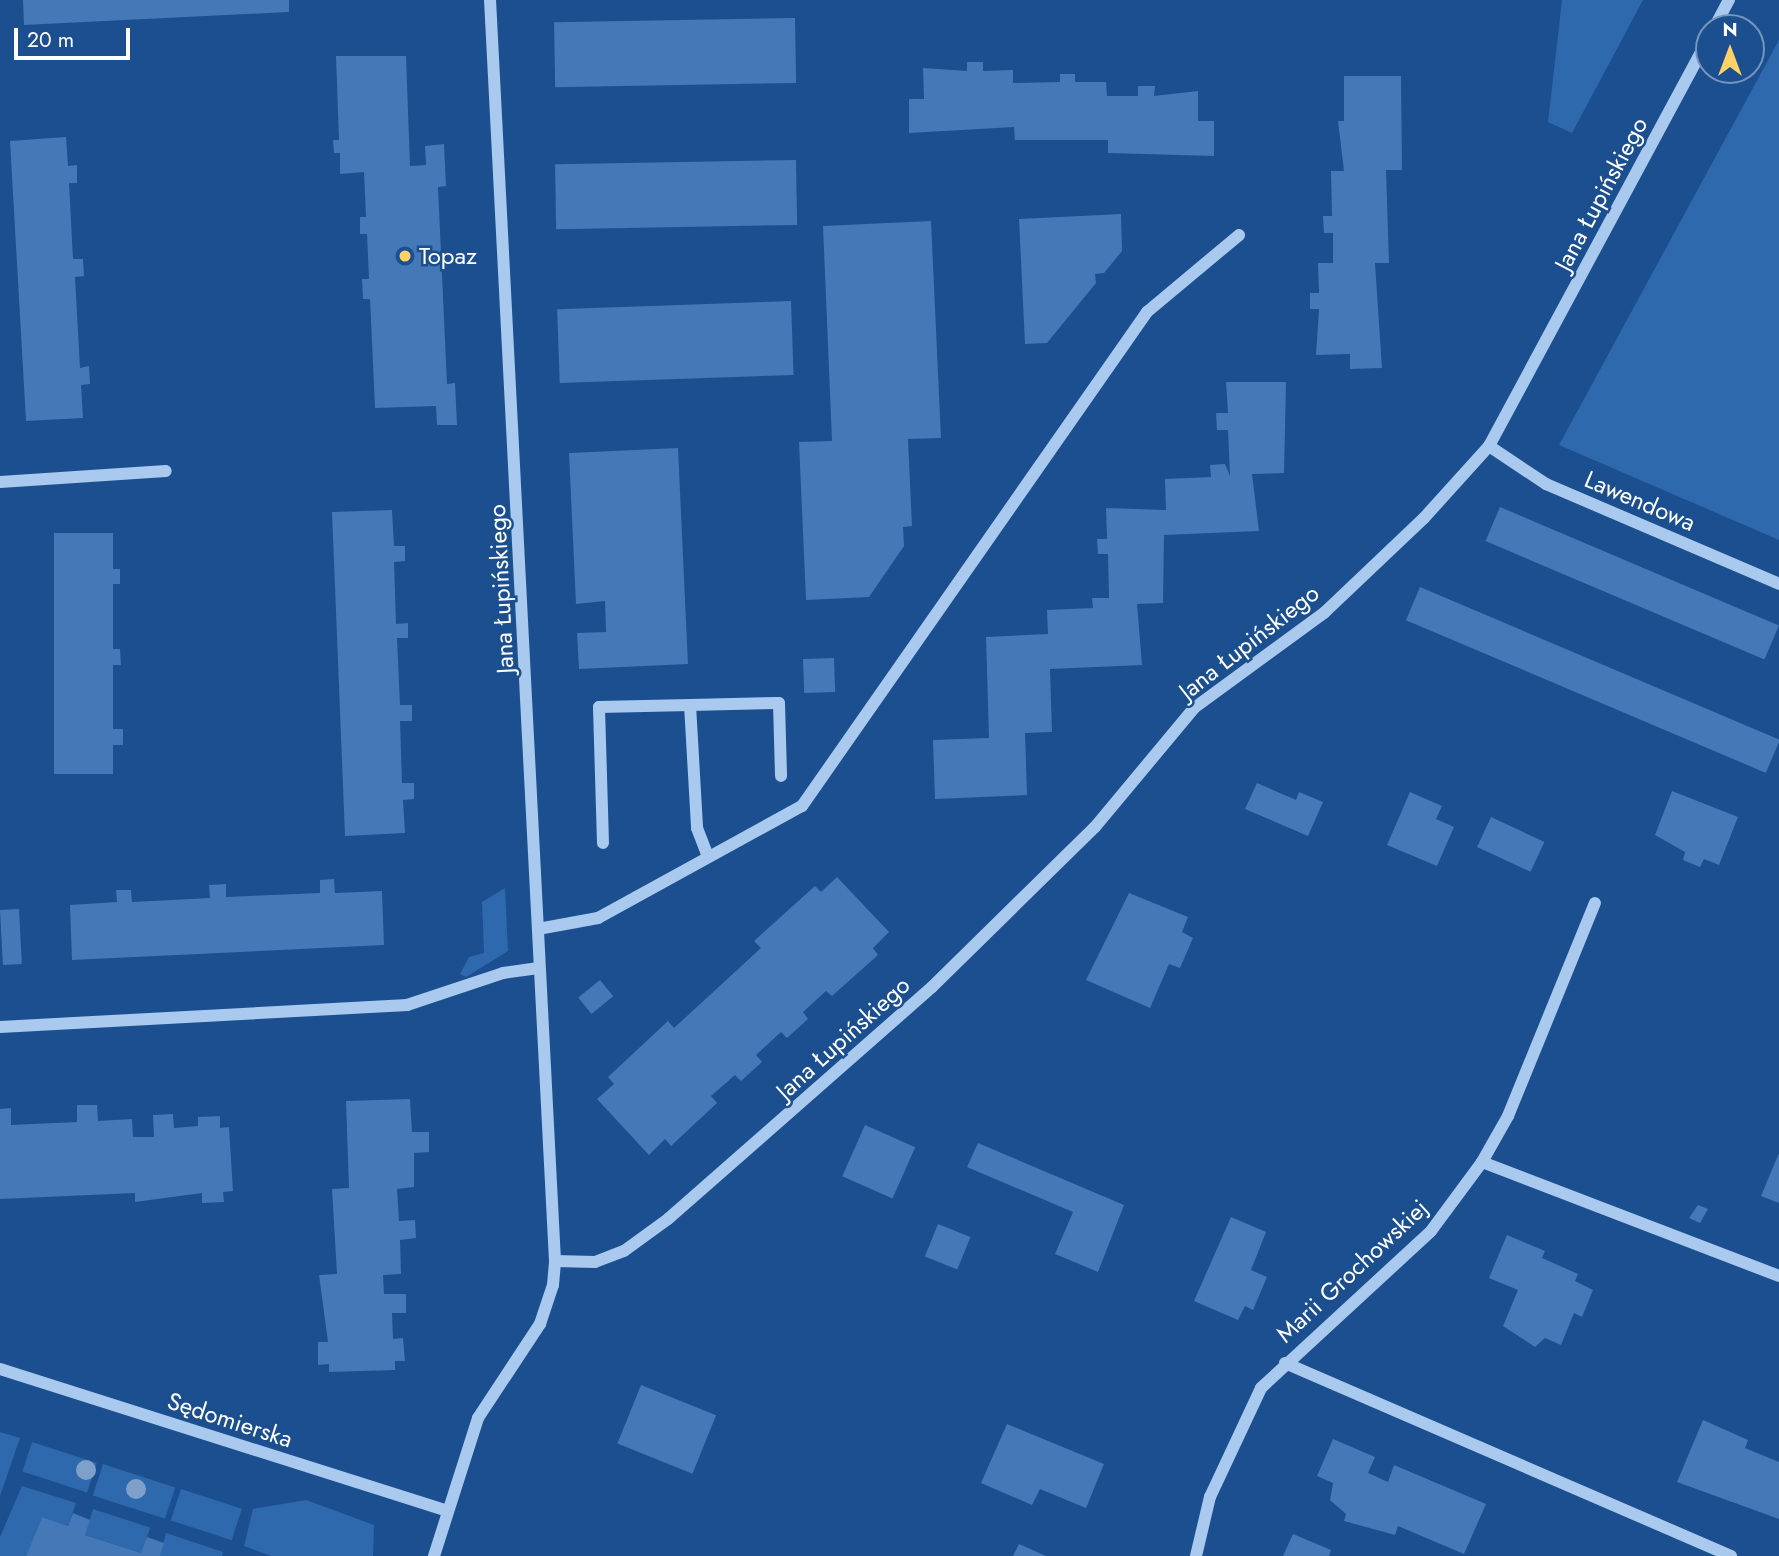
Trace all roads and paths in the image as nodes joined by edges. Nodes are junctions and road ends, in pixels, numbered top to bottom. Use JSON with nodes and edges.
{"nodes":[{"id":1,"x":490,"y":0,"type":"edge"},
{"id":2,"x":1695,"y":64,"type":"edge"},
{"id":3,"x":1239,"y":234,"type":"dead end"},
{"id":4,"x":1489,"y":446,"type":"junction"},
{"id":5,"x":166,"y":471,"type":"dead end"},
{"id":6,"x":0,"y":482,"type":"edge"},
{"id":7,"x":1779,"y":584,"type":"edge"},
{"id":8,"x":690,"y":705,"type":"junction"},
{"id":9,"x":781,"y":776,"type":"dead end"},
{"id":10,"x":603,"y":843,"type":"dead end"},
{"id":11,"x":708,"y":856,"type":"junction"},
{"id":12,"x":1595,"y":903,"type":"dead end"},
{"id":13,"x":538,"y":929,"type":"junction"},
{"id":14,"x":539,"y":968,"type":"junction"},
{"id":15,"x":0,"y":1027,"type":"edge"},
{"id":16,"x":1482,"y":1162,"type":"junction"},
{"id":17,"x":555,"y":1261,"type":"junction"},
{"id":18,"x":1779,"y":1276,"type":"edge"},
{"id":19,"x":1285,"y":1363,"type":"junction"},
{"id":20,"x":0,"y":1369,"type":"edge"},
{"id":21,"x":447,"y":1511,"type":"junction"},
{"id":22,"x":435,"y":1556,"type":"edge"},
{"id":23,"x":1196,"y":1556,"type":"edge"},
{"id":24,"x":1731,"y":1556,"type":"edge"}],
"edges":[{"from":1,"to":13,"type":"street","name":"Jana Łupińskiego"},
{"from":2,"to":4,"type":"street","name":"Jana Łupińskiego"},
{"from":3,"to":11,"type":"street"},
{"from":4,"to":7,"type":"street","name":"Lawendowa"},
{"from":4,"to":17,"type":"street","name":"Jana Łupińskiego"},
{"from":5,"to":6,"type":"street"},
{"from":8,"to":9,"type":"street"},
{"from":8,"to":10,"type":"street"},
{"from":8,"to":11,"type":"street"},
{"from":11,"to":13,"type":"street"},
{"from":12,"to":16,"type":"street","name":"Marii Grochowskiej"},
{"from":13,"to":14,"type":"street","name":"Jana Łupińskiego"},
{"from":14,"to":15,"type":"street"},
{"from":14,"to":17,"type":"street","name":"Jana Łupińskiego"},
{"from":16,"to":18,"type":"street"},
{"from":16,"to":19,"type":"street","name":"Marii Grochowskiej"},
{"from":17,"to":21,"type":"street","name":"Jana Łupińskiego"},
{"from":19,"to":23,"type":"street","name":"Marii Grochowskiej"},
{"from":19,"to":24,"type":"street"},
{"from":20,"to":21,"type":"street","name":"Sędomierska"},
{"from":21,"to":22,"type":"street","name":"Jana Łupińskiego"}]}
